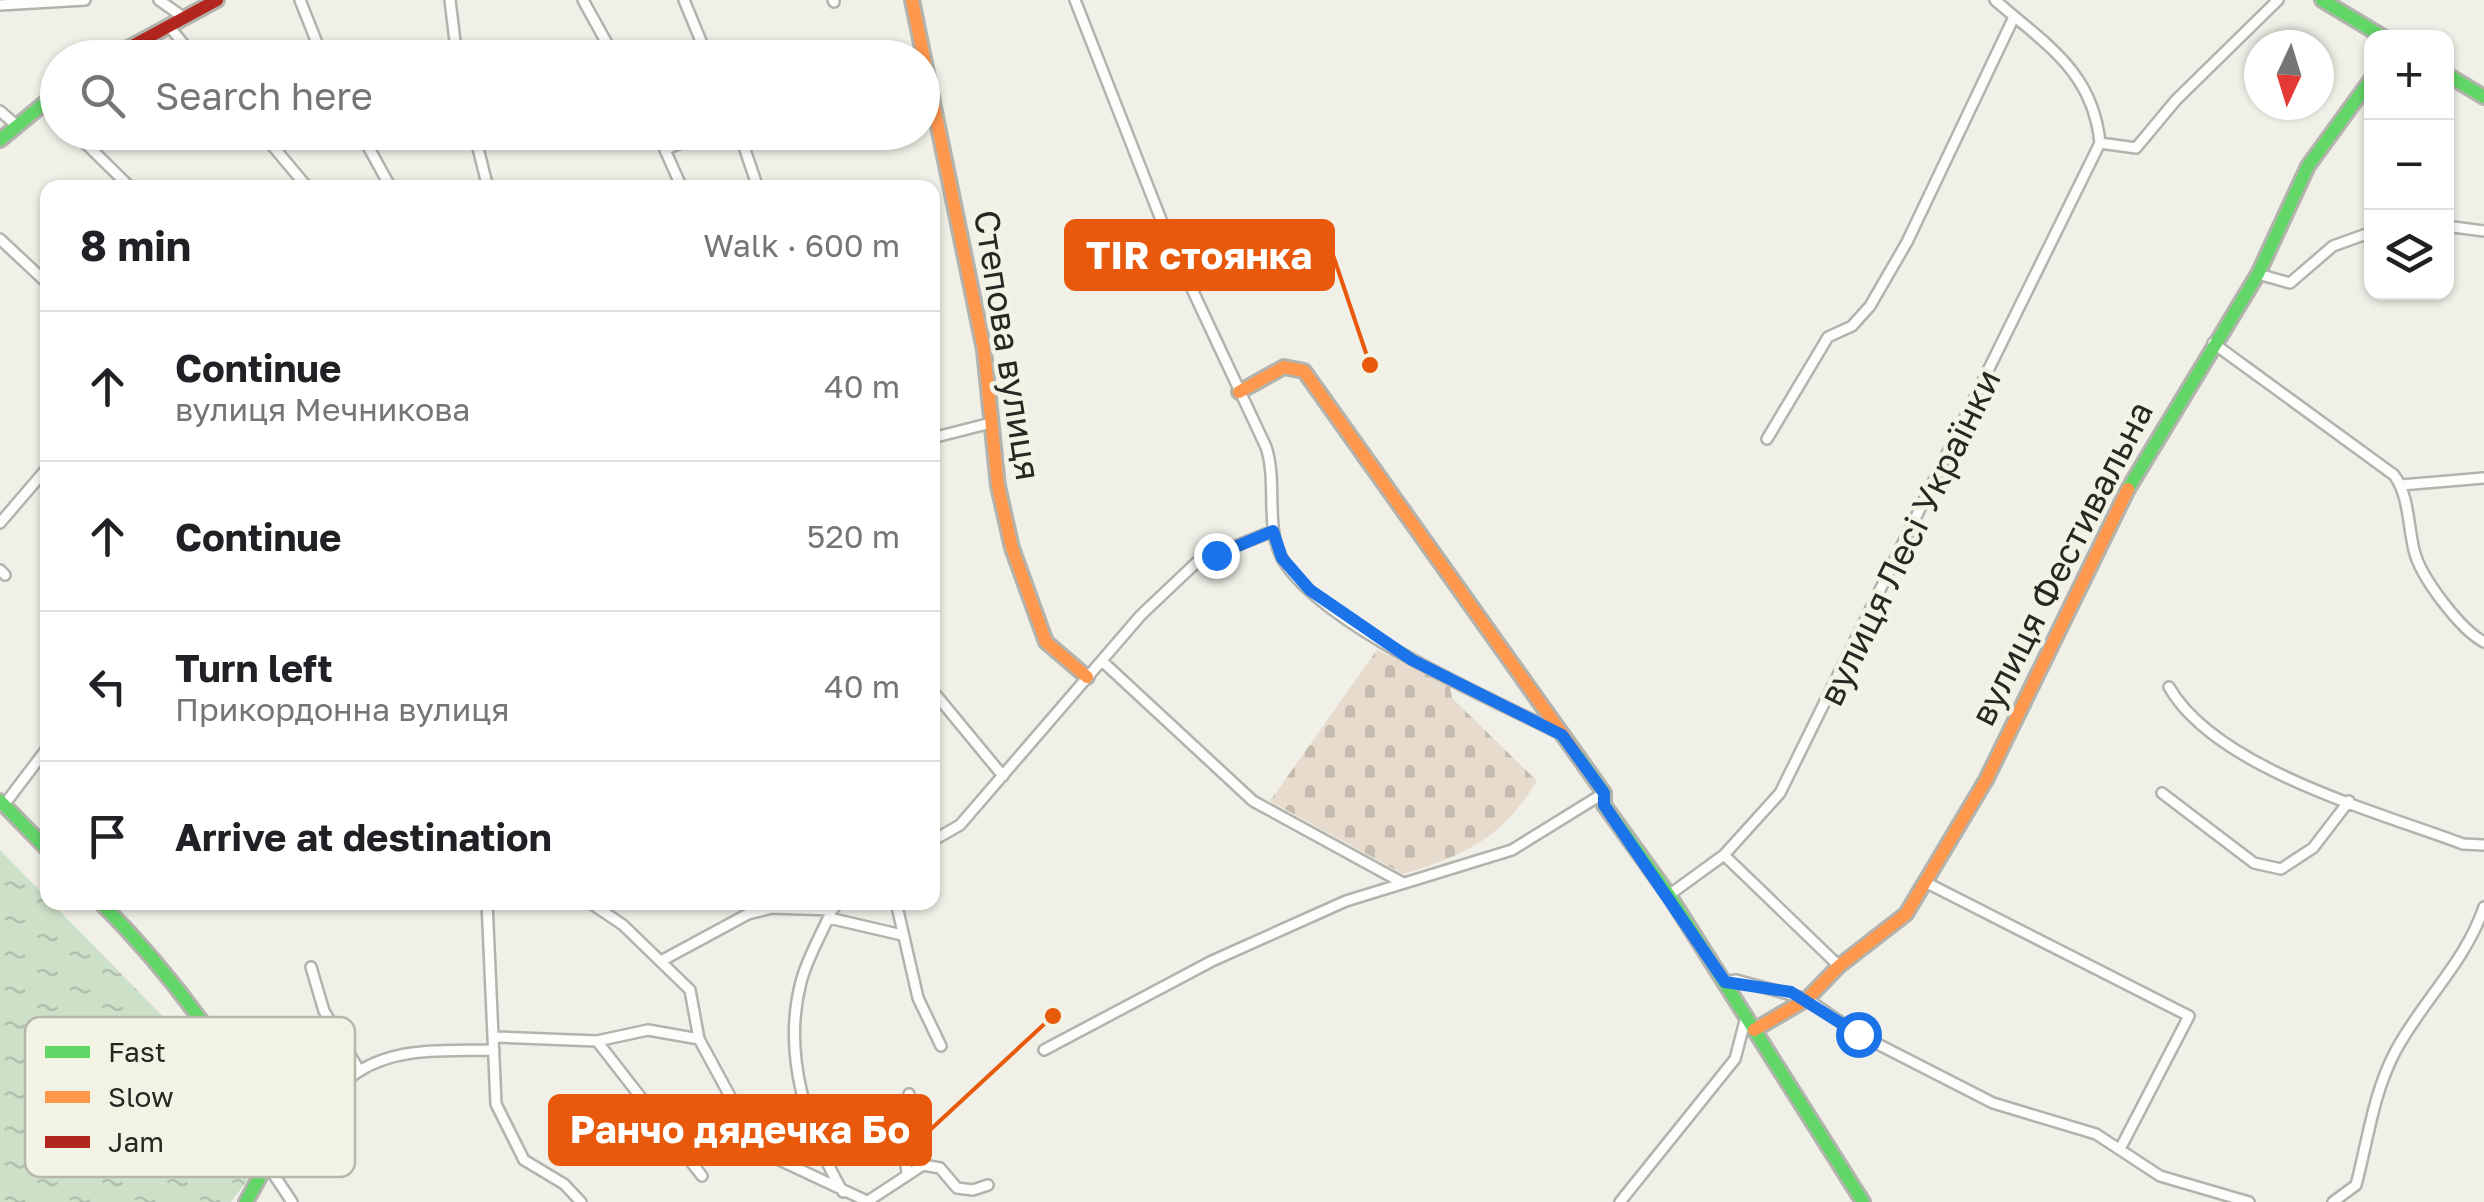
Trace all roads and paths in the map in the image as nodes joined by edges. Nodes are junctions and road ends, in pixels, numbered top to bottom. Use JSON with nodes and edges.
{"nodes":[{"id":1,"x":85,"y":0,"type":"edge"},
{"id":2,"x":159,"y":0,"type":"edge"},
{"id":3,"x":217,"y":0,"type":"edge"},
{"id":4,"x":300,"y":0,"type":"edge"},
{"id":5,"x":450,"y":0,"type":"edge"},
{"id":6,"x":582,"y":0,"type":"edge"},
{"id":7,"x":684,"y":0,"type":"edge"},
{"id":8,"x":912,"y":0,"type":"edge"},
{"id":9,"x":1075,"y":0,"type":"edge"},
{"id":10,"x":1995,"y":0,"type":"edge"},
{"id":11,"x":2278,"y":0,"type":"edge"},
{"id":12,"x":2322,"y":0,"type":"edge"},
{"id":13,"x":0,"y":4,"type":"edge"},
{"id":14,"x":183,"y":17,"type":"junction"},
{"id":15,"x":2014,"y":17,"type":"junction"},
{"id":16,"x":168,"y":25,"type":"junction"},
{"id":17,"x":2372,"y":30,"type":"edge"},
{"id":18,"x":142,"y":40,"type":"edge"},
{"id":19,"x":180,"y":40,"type":"edge"},
{"id":20,"x":316,"y":40,"type":"edge"},
{"id":21,"x":455,"y":40,"type":"edge"},
{"id":22,"x":605,"y":40,"type":"edge"},
{"id":23,"x":701,"y":40,"type":"edge"},
{"id":24,"x":920,"y":40,"type":"edge"},
{"id":25,"x":2454,"y":79,"type":"edge"},
{"id":26,"x":2364,"y":89,"type":"edge"},
{"id":27,"x":2484,"y":97,"type":"edge"},
{"id":28,"x":40,"y":105,"type":"edge"},
{"id":29,"x":0,"y":111,"type":"edge"},
{"id":30,"x":16,"y":125,"type":"junction"},
{"id":31,"x":940,"y":135,"type":"edge"},
{"id":32,"x":0,"y":140,"type":"edge"},
{"id":33,"x":2100,"y":143,"type":"junction"},
{"id":34,"x":92,"y":150,"type":"edge"},
{"id":35,"x":275,"y":150,"type":"edge"},
{"id":36,"x":370,"y":150,"type":"edge"},
{"id":37,"x":478,"y":150,"type":"edge"},
{"id":38,"x":666,"y":150,"type":"edge"},
{"id":39,"x":745,"y":150,"type":"edge"},
{"id":40,"x":123,"y":180,"type":"edge"},
{"id":41,"x":301,"y":180,"type":"edge"},
{"id":42,"x":387,"y":180,"type":"edge"},
{"id":43,"x":486,"y":180,"type":"edge"},
{"id":44,"x":679,"y":180,"type":"edge"},
{"id":45,"x":755,"y":180,"type":"edge"},
{"id":46,"x":2454,"y":227,"type":"edge"},
{"id":47,"x":2484,"y":231,"type":"edge"},
{"id":48,"x":2364,"y":235,"type":"edge"},
{"id":49,"x":0,"y":240,"type":"edge"},
{"id":50,"x":2258,"y":274,"type":"junction"},
{"id":51,"x":40,"y":277,"type":"edge"},
{"id":52,"x":2212,"y":343,"type":"junction"},
{"id":53,"x":1239,"y":392,"type":"junction"},
{"id":54,"x":991,"y":423,"type":"junction"},
{"id":55,"x":940,"y":436,"type":"edge"},
{"id":56,"x":1767,"y":439,"type":"dead end"},
{"id":57,"x":40,"y":477,"type":"edge"},
{"id":58,"x":2484,"y":478,"type":"edge"},
{"id":59,"x":2401,"y":485,"type":"junction"},
{"id":60,"x":0,"y":523,"type":"edge"},
{"id":61,"x":1273,"y":531,"type":"junction"},
{"id":62,"x":2484,"y":642,"type":"edge"},
{"id":63,"x":1102,"y":661,"type":"junction"},
{"id":64,"x":1087,"y":678,"type":"junction"},
{"id":65,"x":2169,"y":687,"type":"dead end"},
{"id":66,"x":940,"y":700,"type":"edge"},
{"id":67,"x":1562,"y":735,"type":"junction"},
{"id":68,"x":40,"y":760,"type":"edge"},
{"id":69,"x":35,"y":768,"type":"junction"},
{"id":70,"x":40,"y":769,"type":"edge"},
{"id":71,"x":1003,"y":776,"type":"junction"},
{"id":72,"x":1604,"y":793,"type":"junction"},
{"id":73,"x":2162,"y":794,"type":"dead end"},
{"id":74,"x":2349,"y":801,"type":"junction"},
{"id":75,"x":2,"y":803,"type":"edge"},
{"id":76,"x":940,"y":836,"type":"edge"},
{"id":77,"x":40,"y":842,"type":"edge"},
{"id":78,"x":2484,"y":845,"type":"edge"},
{"id":79,"x":1724,"y":856,"type":"junction"},
{"id":80,"x":1928,"y":882,"type":"junction"},
{"id":81,"x":1403,"y":883,"type":"junction"},
{"id":82,"x":1669,"y":895,"type":"junction"},
{"id":83,"x":2484,"y":907,"type":"edge"},
{"id":84,"x":108,"y":910,"type":"edge"},
{"id":85,"x":488,"y":910,"type":"edge"},
{"id":86,"x":601,"y":910,"type":"edge"},
{"id":87,"x":758,"y":910,"type":"edge"},
{"id":88,"x":833,"y":910,"type":"edge"},
{"id":89,"x":897,"y":910,"type":"edge"},
{"id":90,"x":902,"y":935,"type":"junction"},
{"id":91,"x":660,"y":961,"type":"junction"},
{"id":92,"x":1839,"y":966,"type":"junction"},
{"id":93,"x":311,"y":967,"type":"dead end"},
{"id":94,"x":1725,"y":982,"type":"junction"},
{"id":95,"x":1807,"y":999,"type":"junction"},
{"id":96,"x":200,"y":1017,"type":"edge"},
{"id":97,"x":328,"y":1017,"type":"edge"},
{"id":98,"x":1750,"y":1026,"type":"junction"},
{"id":99,"x":496,"y":1037,"type":"junction"},
{"id":100,"x":698,"y":1039,"type":"junction"},
{"id":101,"x":596,"y":1041,"type":"junction"},
{"id":102,"x":941,"y":1046,"type":"dead end"},
{"id":103,"x":494,"y":1050,"type":"junction"},
{"id":104,"x":1044,"y":1050,"type":"dead end"},
{"id":105,"x":355,"y":1062,"type":"edge"},
{"id":106,"x":360,"y":1070,"type":"junction"},
{"id":107,"x":355,"y":1074,"type":"edge"},
{"id":108,"x":909,"y":1094,"type":"dead end"},
{"id":109,"x":2120,"y":1149,"type":"junction"},
{"id":110,"x":907,"y":1173,"type":"junction"},
{"id":111,"x":702,"y":1176,"type":"dead end"},
{"id":112,"x":261,"y":1177,"type":"edge"},
{"id":113,"x":275,"y":1177,"type":"edge"},
{"id":114,"x":988,"y":1184,"type":"dead end"},
{"id":115,"x":843,"y":1192,"type":"junction"},
{"id":116,"x":246,"y":1202,"type":"edge"},
{"id":117,"x":292,"y":1202,"type":"edge"},
{"id":118,"x":581,"y":1202,"type":"edge"},
{"id":119,"x":869,"y":1202,"type":"edge"},
{"id":120,"x":1620,"y":1202,"type":"edge"},
{"id":121,"x":1863,"y":1202,"type":"edge"},
{"id":122,"x":2249,"y":1202,"type":"edge"},
{"id":123,"x":2332,"y":1202,"type":"edge"}],
"edges":[{"from":1,"to":13,"type":"street"},
{"from":2,"to":14,"type":"street"},
{"from":3,"to":14,"type":"main road"},
{"from":4,"to":20,"type":"street"},
{"from":5,"to":21,"type":"street"},
{"from":6,"to":22,"type":"street"},
{"from":7,"to":23,"type":"street"},
{"from":8,"to":24,"type":"main road","name":"Степова вулиця"},
{"from":9,"to":53,"type":"street"},
{"from":10,"to":15,"type":"street"},
{"from":11,"to":33,"type":"street"},
{"from":12,"to":17,"type":"main road"},
{"from":14,"to":16,"type":"main road"},
{"from":15,"to":33,"type":"street"},
{"from":15,"to":56,"type":"street"},
{"from":16,"to":18,"type":"main road"},
{"from":16,"to":19,"type":"street"},
{"from":25,"to":27,"type":"main road"},
{"from":26,"to":50,"type":"main road","name":"вулиця Фестивальна"},
{"from":28,"to":30,"type":"main road"},
{"from":29,"to":30,"type":"street"},
{"from":30,"to":32,"type":"main road"},
{"from":31,"to":54,"type":"main road","name":"Степова вулиця"},
{"from":33,"to":79,"type":"street","name":"вулиця Лесі Українки"},
{"from":34,"to":40,"type":"street"},
{"from":35,"to":41,"type":"street"},
{"from":36,"to":42,"type":"street"},
{"from":37,"to":43,"type":"street"},
{"from":38,"to":44,"type":"street"},
{"from":39,"to":45,"type":"street"},
{"from":46,"to":47,"type":"street"},
{"from":48,"to":50,"type":"street"},
{"from":49,"to":51,"type":"street"},
{"from":50,"to":52,"type":"main road","name":"вулиця Фестивальна"},
{"from":52,"to":59,"type":"street"},
{"from":52,"to":80,"type":"main road","name":"вулиця Фестивальна"},
{"from":53,"to":61,"type":"street"},
{"from":53,"to":67,"type":"main road"},
{"from":54,"to":55,"type":"street"},
{"from":54,"to":64,"type":"main road","name":"Степова вулиця"},
{"from":57,"to":60,"type":"street"},
{"from":58,"to":59,"type":"street"},
{"from":59,"to":62,"type":"street"},
{"from":61,"to":63,"type":"street"},
{"from":61,"to":67,"type":"street"},
{"from":63,"to":64,"type":"street"},
{"from":63,"to":81,"type":"street"},
{"from":64,"to":71,"type":"street"},
{"from":65,"to":74,"type":"street"},
{"from":66,"to":71,"type":"street"},
{"from":67,"to":72,"type":"main road"},
{"from":68,"to":69,"type":"street"},
{"from":69,"to":70,"type":"street"},
{"from":69,"to":75,"type":"street"},
{"from":71,"to":76,"type":"street"},
{"from":72,"to":81,"type":"street"},
{"from":72,"to":82,"type":"main road"},
{"from":73,"to":74,"type":"street"},
{"from":74,"to":78,"type":"street"},
{"from":75,"to":77,"type":"main road"},
{"from":79,"to":82,"type":"street","name":"вулиця Лесі Українки"},
{"from":79,"to":92,"type":"street"},
{"from":80,"to":92,"type":"main road","name":"вулиця Фестивальна"},
{"from":80,"to":109,"type":"street"},
{"from":81,"to":104,"type":"street"},
{"from":82,"to":94,"type":"main road"},
{"from":83,"to":123,"type":"street"},
{"from":84,"to":96,"type":"main road"},
{"from":85,"to":99,"type":"street"},
{"from":86,"to":91,"type":"street"},
{"from":87,"to":91,"type":"street"},
{"from":88,"to":90,"type":"street"},
{"from":88,"to":115,"type":"street"},
{"from":89,"to":90,"type":"street"},
{"from":90,"to":102,"type":"street"},
{"from":91,"to":100,"type":"street"},
{"from":92,"to":95,"type":"main road","name":"вулиця Фестивальна"},
{"from":93,"to":97,"type":"street"},
{"from":94,"to":95,"type":"street"},
{"from":94,"to":98,"type":"main road"},
{"from":95,"to":98,"type":"main road","name":"вулиця Фестивальна"},
{"from":95,"to":109,"type":"street"},
{"from":98,"to":120,"type":"street"},
{"from":98,"to":121,"type":"main road"},
{"from":99,"to":101,"type":"street"},
{"from":99,"to":103,"type":"street"},
{"from":100,"to":101,"type":"street"},
{"from":100,"to":115,"type":"street"},
{"from":101,"to":111,"type":"street"},
{"from":103,"to":106,"type":"street"},
{"from":103,"to":118,"type":"street"},
{"from":105,"to":106,"type":"street"},
{"from":106,"to":107,"type":"street"},
{"from":108,"to":110,"type":"street"},
{"from":109,"to":122,"type":"street"},
{"from":110,"to":114,"type":"street"},
{"from":110,"to":119,"type":"street"},
{"from":112,"to":116,"type":"main road"},
{"from":113,"to":117,"type":"street"},
{"from":115,"to":119,"type":"street"}]}
